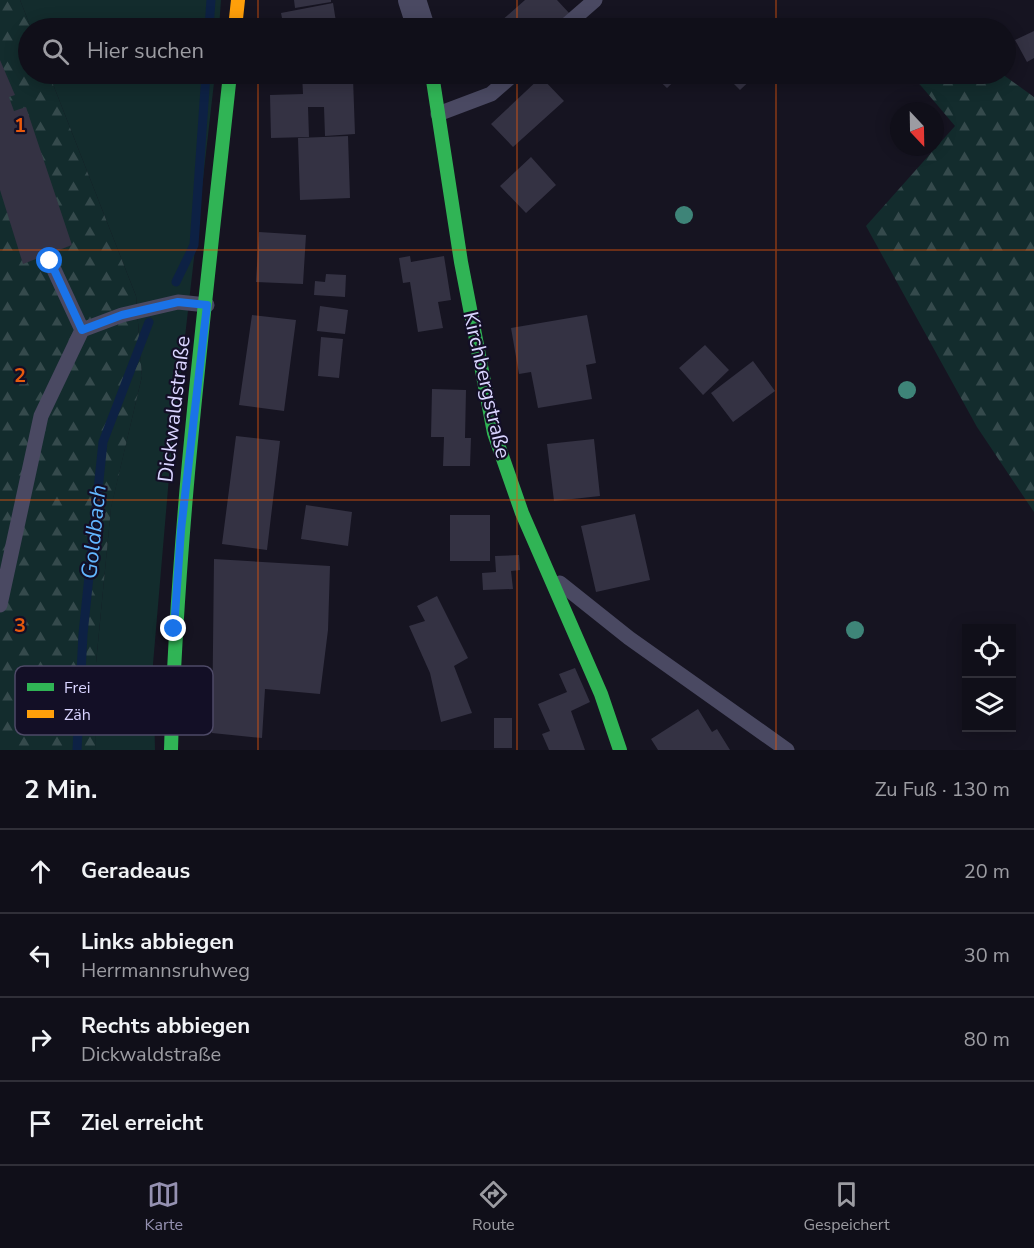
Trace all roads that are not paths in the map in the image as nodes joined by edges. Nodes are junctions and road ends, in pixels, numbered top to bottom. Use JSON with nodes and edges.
{"nodes":[{"id":1,"x":238,"y":0,"type":"edge"},
{"id":2,"x":412,"y":0,"type":"edge"},
{"id":3,"x":595,"y":0,"type":"edge"},
{"id":4,"x":236,"y":18,"type":"edge"},
{"id":5,"x":418,"y":18,"type":"edge"},
{"id":6,"x":574,"y":18,"type":"edge"},
{"id":7,"x":229,"y":84,"type":"edge"},
{"id":8,"x":434,"y":84,"type":"edge"},
{"id":9,"x":502,"y":84,"type":"edge"},
{"id":10,"x":438,"y":114,"type":"junction"},
{"id":11,"x":50,"y":261,"type":"dead end"},
{"id":12,"x":207,"y":305,"type":"junction"},
{"id":13,"x":82,"y":330,"type":"junction"},
{"id":14,"x":551,"y":576,"type":"junction"},
{"id":15,"x":0,"y":605,"type":"edge"},
{"id":16,"x":173,"y":666,"type":"edge"},
{"id":17,"x":171,"y":735,"type":"edge"},
{"id":18,"x":171,"y":750,"type":"edge"},
{"id":19,"x":620,"y":750,"type":"edge"},
{"id":20,"x":787,"y":750,"type":"edge"}],
"edges":[{"from":1,"to":4,"type":"street"},
{"from":2,"to":5,"type":"street"},
{"from":3,"to":6,"type":"lane"},
{"from":7,"to":12,"type":"street","name":"Dickwaldstraße"},
{"from":8,"to":10,"type":"street","name":"Kirchbergstraße"},
{"from":9,"to":10,"type":"lane"},
{"from":10,"to":14,"type":"street","name":"Kirchbergstraße"},
{"from":11,"to":13,"type":"lane"},
{"from":12,"to":13,"type":"lane"},
{"from":12,"to":16,"type":"street","name":"Dickwaldstraße"},
{"from":13,"to":15,"type":"lane"},
{"from":14,"to":19,"type":"street","name":"Kirchbergstraße"},
{"from":14,"to":20,"type":"lane"},
{"from":17,"to":18,"type":"street","name":"Dickwaldstraße"}]}
